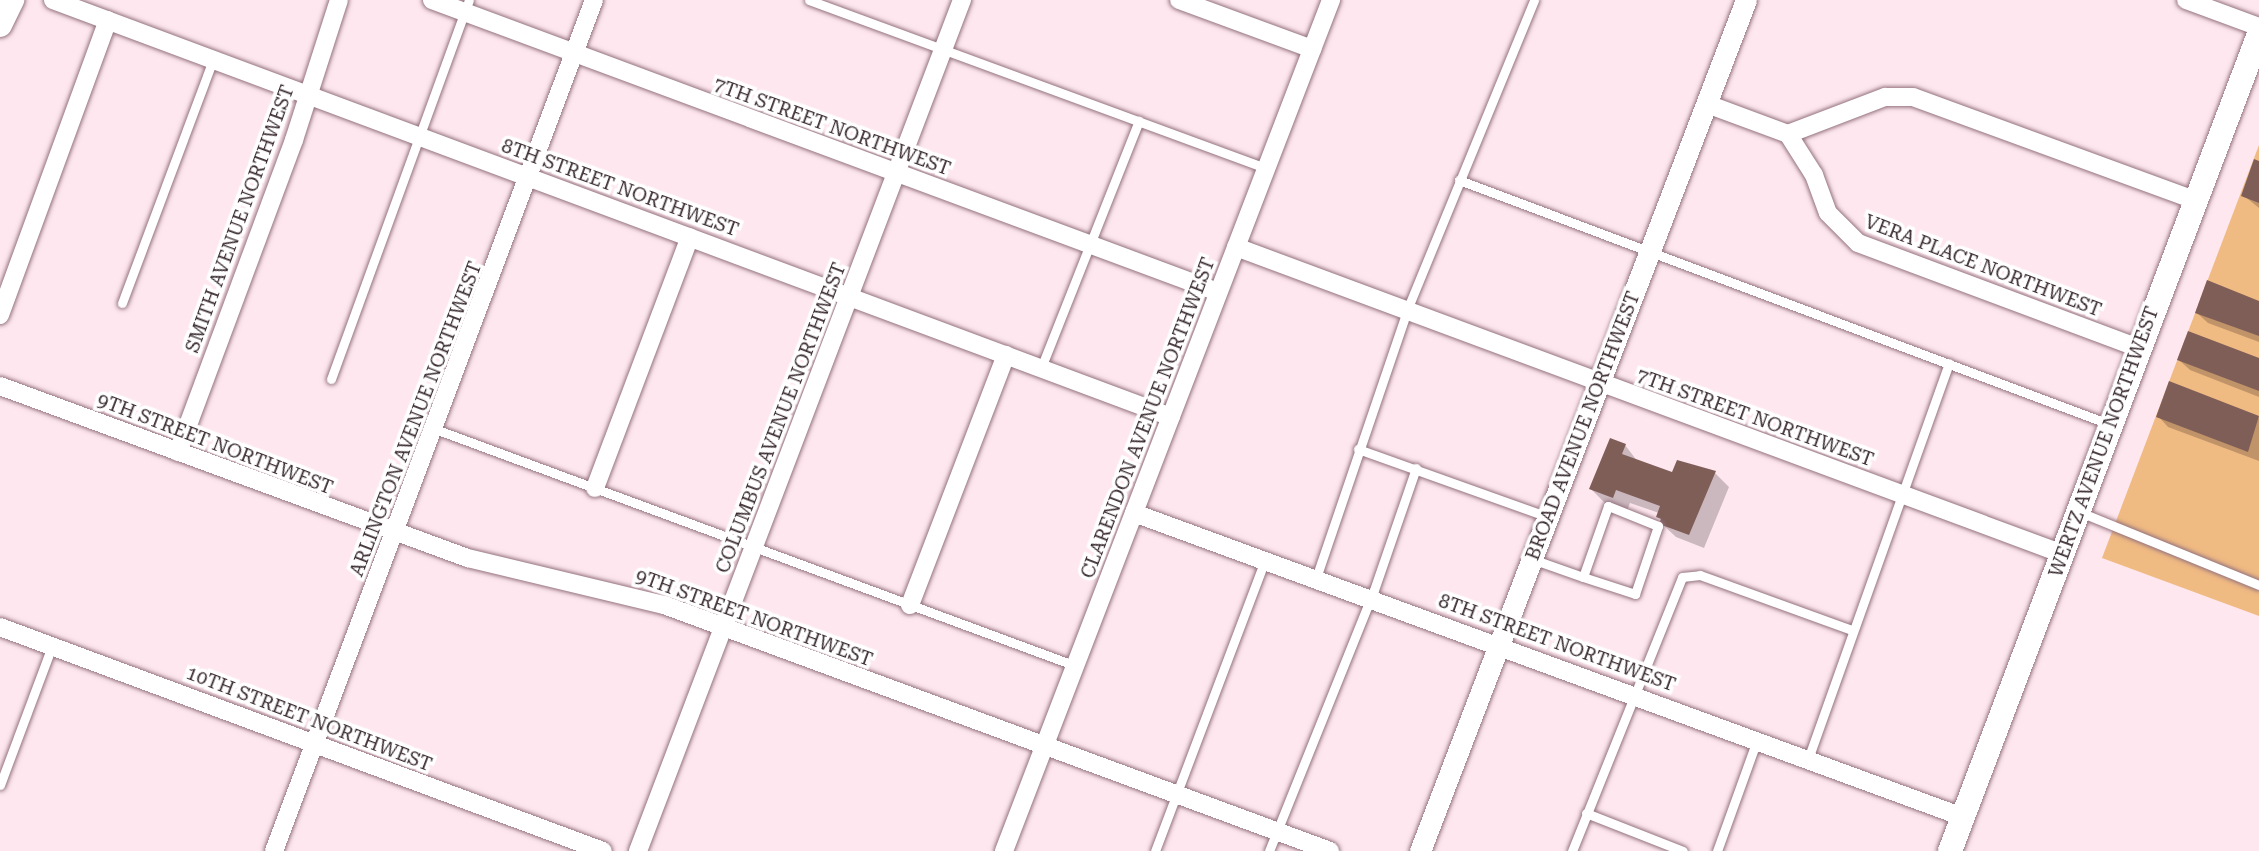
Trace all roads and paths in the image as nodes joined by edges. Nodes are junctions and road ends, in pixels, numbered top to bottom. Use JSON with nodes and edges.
{"nodes":[{"id":1,"x":12,"y":0,"type":"edge"},
{"id":2,"x":53,"y":0,"type":"edge"},
{"id":3,"x":340,"y":0,"type":"edge"},
{"id":4,"x":432,"y":0,"type":"edge"},
{"id":5,"x":594,"y":0,"type":"edge"},
{"id":6,"x":809,"y":0,"type":"edge"},
{"id":7,"x":962,"y":0,"type":"edge"},
{"id":8,"x":1180,"y":0,"type":"edge"},
{"id":9,"x":1331,"y":0,"type":"edge"},
{"id":10,"x":1534,"y":0,"type":"edge"},
{"id":11,"x":1746,"y":0,"type":"edge"},
{"id":12,"x":2186,"y":0,"type":"edge"},
{"id":13,"x":467,"y":6,"type":"edge"},
{"id":14,"x":1212,"y":6,"type":"edge"},
{"id":15,"x":108,"y":20,"type":"junction"},
{"id":16,"x":0,"y":25,"type":"edge"},
{"id":17,"x":2259,"y":27,"type":"edge"},
{"id":18,"x":2259,"y":34,"type":"edge"},
{"id":19,"x":1312,"y":49,"type":"junction"},
{"id":20,"x":944,"y":50,"type":"junction"},
{"id":21,"x":573,"y":53,"type":"junction"},
{"id":22,"x":213,"y":59,"type":"junction"},
{"id":23,"x":307,"y":94,"type":"junction"},
{"id":24,"x":1707,"y":104,"type":"junction"},
{"id":25,"x":1139,"y":121,"type":"junction"},
{"id":26,"x":1788,"y":134,"type":"junction"},
{"id":27,"x":420,"y":136,"type":"junction"},
{"id":28,"x":1266,"y":168,"type":"junction"},
{"id":29,"x":898,"y":174,"type":"junction"},
{"id":30,"x":529,"y":177,"type":"junction"},
{"id":31,"x":1459,"y":180,"type":"junction"},
{"id":32,"x":2195,"y":200,"type":"junction"},
{"id":33,"x":690,"y":237,"type":"junction"},
{"id":34,"x":1088,"y":244,"type":"junction"},
{"id":35,"x":1236,"y":247,"type":"junction"},
{"id":36,"x":1650,"y":251,"type":"junction"},
{"id":37,"x":1218,"y":292,"type":"junction"},
{"id":38,"x":850,"y":296,"type":"junction"},
{"id":39,"x":122,"y":303,"type":"dead end"},
{"id":40,"x":1407,"y":310,"type":"junction"},
{"id":41,"x":0,"y":315,"type":"edge"},
{"id":42,"x":2139,"y":348,"type":"junction"},
{"id":43,"x":1006,"y":355,"type":"junction"},
{"id":44,"x":1949,"y":363,"type":"junction"},
{"id":45,"x":1041,"y":368,"type":"junction"},
{"id":46,"x":331,"y":379,"type":"dead end"},
{"id":47,"x":1600,"y":383,"type":"junction"},
{"id":48,"x":0,"y":386,"type":"edge"},
{"id":49,"x":1171,"y":417,"type":"junction"},
{"id":50,"x":2110,"y":425,"type":"junction"},
{"id":51,"x":435,"y":429,"type":"junction"},
{"id":52,"x":1358,"y":449,"type":"junction"},
{"id":53,"x":178,"y":452,"type":"junction"},
{"id":54,"x":1416,"y":468,"type":"junction"},
{"id":55,"x":595,"y":488,"type":"junction"},
{"id":56,"x":1903,"y":495,"type":"junction"},
{"id":57,"x":2078,"y":511,"type":"junction"},
{"id":58,"x":1134,"y":513,"type":"junction"},
{"id":59,"x":1548,"y":517,"type":"junction"},
{"id":60,"x":395,"y":534,"type":"junction"},
{"id":61,"x":755,"y":547,"type":"junction"},
{"id":62,"x":2063,"y":554,"type":"junction"},
{"id":63,"x":1532,"y":559,"type":"junction"},
{"id":64,"x":1265,"y":560,"type":"junction"},
{"id":65,"x":1583,"y":577,"type":"junction"},
{"id":66,"x":1316,"y":578,"type":"junction"},
{"id":67,"x":2259,"y":585,"type":"edge"},
{"id":68,"x":1370,"y":597,"type":"junction"},
{"id":69,"x":910,"y":605,"type":"junction"},
{"id":70,"x":0,"y":627,"type":"edge"},
{"id":71,"x":723,"y":627,"type":"junction"},
{"id":72,"x":1852,"y":630,"type":"junction"},
{"id":73,"x":1499,"y":644,"type":"junction"},
{"id":74,"x":52,"y":646,"type":"junction"},
{"id":75,"x":1076,"y":666,"type":"junction"},
{"id":76,"x":1633,"y":694,"type":"junction"},
{"id":77,"x":1757,"y":740,"type":"junction"},
{"id":78,"x":315,"y":744,"type":"junction"},
{"id":79,"x":1044,"y":747,"type":"junction"},
{"id":80,"x":1808,"y":759,"type":"junction"},
{"id":81,"x":0,"y":785,"type":"edge"},
{"id":82,"x":1177,"y":794,"type":"junction"},
{"id":83,"x":1586,"y":813,"type":"junction"},
{"id":84,"x":1963,"y":817,"type":"junction"},
{"id":85,"x":1276,"y":831,"type":"junction"},
{"id":86,"x":274,"y":851,"type":"edge"},
{"id":87,"x":603,"y":851,"type":"edge"},
{"id":88,"x":638,"y":851,"type":"edge"},
{"id":89,"x":1004,"y":851,"type":"edge"},
{"id":90,"x":1155,"y":851,"type":"edge"},
{"id":91,"x":1269,"y":851,"type":"edge"},
{"id":92,"x":1330,"y":851,"type":"edge"},
{"id":93,"x":1420,"y":851,"type":"edge"},
{"id":94,"x":1572,"y":851,"type":"edge"},
{"id":95,"x":1683,"y":851,"type":"edge"},
{"id":96,"x":1717,"y":851,"type":"edge"},
{"id":97,"x":1950,"y":851,"type":"edge"}],
"edges":[{"from":1,"to":16,"type":"main road"},
{"from":2,"to":15,"type":"street","name":"8TH STREET NORTHWEST"},
{"from":3,"to":23,"type":"street","name":"SMITH AVENUE NORTHWEST"},
{"from":4,"to":13,"type":"street","name":"7TH STREET NORTHWEST"},
{"from":5,"to":21,"type":"street","name":"ARLINGTON AVENUE NORTHWEST"},
{"from":6,"to":20,"type":"lane"},
{"from":7,"to":20,"type":"street","name":"COLUMBUS AVENUE NORTHWEST"},
{"from":8,"to":14,"type":"street"},
{"from":9,"to":19,"type":"street","name":"CLARENDON AVENUE NORTHWEST"},
{"from":10,"to":31,"type":"lane"},
{"from":11,"to":24,"type":"street","name":"BROAD AVENUE NORTHWEST"},
{"from":12,"to":17,"type":"street"},
{"from":13,"to":21,"type":"street","name":"7TH STREET NORTHWEST"},
{"from":13,"to":27,"type":"lane"},
{"from":14,"to":19,"type":"street"},
{"from":15,"to":22,"type":"street","name":"8TH STREET NORTHWEST"},
{"from":15,"to":41,"type":"street"},
{"from":18,"to":32,"type":"main road","name":"WERTZ AVENUE NORTHWEST"},
{"from":19,"to":28,"type":"street","name":"CLARENDON AVENUE NORTHWEST"},
{"from":20,"to":25,"type":"lane"},
{"from":20,"to":29,"type":"street","name":"COLUMBUS AVENUE NORTHWEST"},
{"from":21,"to":29,"type":"street","name":"7TH STREET NORTHWEST"},
{"from":21,"to":30,"type":"street","name":"ARLINGTON AVENUE NORTHWEST"},
{"from":22,"to":23,"type":"street","name":"8TH STREET NORTHWEST"},
{"from":22,"to":39,"type":"lane"},
{"from":23,"to":27,"type":"street","name":"8TH STREET NORTHWEST"},
{"from":23,"to":53,"type":"street","name":"SMITH AVENUE NORTHWEST"},
{"from":24,"to":26,"type":"street"},
{"from":24,"to":36,"type":"street","name":"BROAD AVENUE NORTHWEST"},
{"from":25,"to":28,"type":"lane"},
{"from":25,"to":34,"type":"lane"},
{"from":26,"to":32,"type":"street"},
{"from":26,"to":42,"type":"street","name":"VERA PLACE NORTHWEST"},
{"from":27,"to":30,"type":"street","name":"8TH STREET NORTHWEST"},
{"from":27,"to":46,"type":"lane"},
{"from":28,"to":35,"type":"street","name":"CLARENDON AVENUE NORTHWEST"},
{"from":29,"to":34,"type":"street","name":"7TH STREET NORTHWEST"},
{"from":29,"to":38,"type":"street","name":"COLUMBUS AVENUE NORTHWEST"},
{"from":30,"to":33,"type":"street","name":"8TH STREET NORTHWEST"},
{"from":30,"to":51,"type":"street","name":"ARLINGTON AVENUE NORTHWEST"},
{"from":31,"to":36,"type":"lane"},
{"from":31,"to":40,"type":"lane"},
{"from":32,"to":42,"type":"main road","name":"WERTZ AVENUE NORTHWEST"},
{"from":33,"to":38,"type":"street","name":"8TH STREET NORTHWEST"},
{"from":33,"to":55,"type":"street"},
{"from":34,"to":37,"type":"street","name":"7TH STREET NORTHWEST"},
{"from":34,"to":45,"type":"lane"},
{"from":35,"to":37,"type":"street","name":"CLARENDON AVENUE NORTHWEST"},
{"from":35,"to":40,"type":"street","name":"7TH STREET NORTHWEST"},
{"from":36,"to":44,"type":"lane"},
{"from":36,"to":47,"type":"street","name":"BROAD AVENUE NORTHWEST"},
{"from":37,"to":49,"type":"street","name":"CLARENDON AVENUE NORTHWEST"},
{"from":38,"to":43,"type":"street","name":"8TH STREET NORTHWEST"},
{"from":38,"to":61,"type":"street","name":"COLUMBUS AVENUE NORTHWEST"},
{"from":40,"to":47,"type":"street","name":"7TH STREET NORTHWEST"},
{"from":40,"to":52,"type":"lane"},
{"from":42,"to":50,"type":"main road","name":"WERTZ AVENUE NORTHWEST"},
{"from":43,"to":45,"type":"street","name":"8TH STREET NORTHWEST"},
{"from":43,"to":69,"type":"street"},
{"from":44,"to":50,"type":"lane"},
{"from":44,"to":56,"type":"lane"},
{"from":45,"to":49,"type":"street","name":"8TH STREET NORTHWEST"},
{"from":47,"to":56,"type":"street","name":"7TH STREET NORTHWEST"},
{"from":47,"to":59,"type":"street","name":"BROAD AVENUE NORTHWEST"},
{"from":48,"to":53,"type":"street","name":"9TH STREET NORTHWEST"},
{"from":49,"to":58,"type":"street","name":"CLARENDON AVENUE NORTHWEST"},
{"from":50,"to":57,"type":"main road","name":"WERTZ AVENUE NORTHWEST"},
{"from":51,"to":55,"type":"lane"},
{"from":51,"to":60,"type":"street","name":"ARLINGTON AVENUE NORTHWEST"},
{"from":52,"to":54,"type":"lane"},
{"from":52,"to":66,"type":"lane"},
{"from":53,"to":60,"type":"street","name":"9TH STREET NORTHWEST"},
{"from":54,"to":59,"type":"lane"},
{"from":54,"to":68,"type":"lane"},
{"from":55,"to":61,"type":"lane"},
{"from":56,"to":62,"type":"street","name":"7TH STREET NORTHWEST"},
{"from":56,"to":72,"type":"lane"},
{"from":57,"to":62,"type":"main road","name":"WERTZ AVENUE NORTHWEST"},
{"from":57,"to":67,"type":"lane"},
{"from":58,"to":64,"type":"street","name":"8TH STREET NORTHWEST"},
{"from":58,"to":75,"type":"street","name":"CLARENDON AVENUE NORTHWEST"},
{"from":59,"to":63,"type":"street","name":"BROAD AVENUE NORTHWEST"},
{"from":60,"to":71,"type":"street","name":"9TH STREET NORTHWEST"},
{"from":60,"to":78,"type":"street","name":"ARLINGTON AVENUE NORTHWEST"},
{"from":61,"to":69,"type":"lane"},
{"from":61,"to":71,"type":"street","name":"COLUMBUS AVENUE NORTHWEST"},
{"from":62,"to":84,"type":"main road","name":"WERTZ AVENUE NORTHWEST"},
{"from":63,"to":65,"type":"lane"},
{"from":63,"to":73,"type":"street","name":"BROAD AVENUE NORTHWEST"},
{"from":64,"to":66,"type":"street","name":"8TH STREET NORTHWEST"},
{"from":64,"to":82,"type":"lane"},
{"from":65,"to":65,"type":"lane"},
{"from":66,"to":68,"type":"street","name":"8TH STREET NORTHWEST"},
{"from":68,"to":73,"type":"street","name":"8TH STREET NORTHWEST"},
{"from":68,"to":85,"type":"lane"},
{"from":69,"to":75,"type":"lane"},
{"from":70,"to":74,"type":"street","name":"10TH STREET NORTHWEST"},
{"from":71,"to":79,"type":"street","name":"9TH STREET NORTHWEST"},
{"from":71,"to":88,"type":"street","name":"COLUMBUS AVENUE NORTHWEST"},
{"from":72,"to":76,"type":"lane"},
{"from":72,"to":80,"type":"lane"},
{"from":73,"to":76,"type":"street","name":"8TH STREET NORTHWEST"},
{"from":73,"to":93,"type":"street","name":"BROAD AVENUE NORTHWEST"},
{"from":74,"to":78,"type":"street","name":"10TH STREET NORTHWEST"},
{"from":74,"to":81,"type":"lane"},
{"from":75,"to":79,"type":"street","name":"CLARENDON AVENUE NORTHWEST"},
{"from":76,"to":77,"type":"street","name":"8TH STREET NORTHWEST"},
{"from":76,"to":83,"type":"lane"},
{"from":77,"to":80,"type":"street","name":"8TH STREET NORTHWEST"},
{"from":77,"to":96,"type":"lane"},
{"from":78,"to":86,"type":"street","name":"ARLINGTON AVENUE NORTHWEST"},
{"from":78,"to":87,"type":"street","name":"10TH STREET NORTHWEST"},
{"from":79,"to":82,"type":"street","name":"9TH STREET NORTHWEST"},
{"from":79,"to":89,"type":"street","name":"CLARENDON AVENUE NORTHWEST"},
{"from":80,"to":84,"type":"street","name":"8TH STREET NORTHWEST"},
{"from":82,"to":85,"type":"street","name":"9TH STREET NORTHWEST"},
{"from":82,"to":90,"type":"lane"},
{"from":83,"to":94,"type":"lane"},
{"from":83,"to":95,"type":"lane"},
{"from":84,"to":97,"type":"main road","name":"WERTZ AVENUE NORTHWEST"},
{"from":85,"to":91,"type":"lane"},
{"from":85,"to":92,"type":"street","name":"9TH STREET NORTHWEST"}]}
